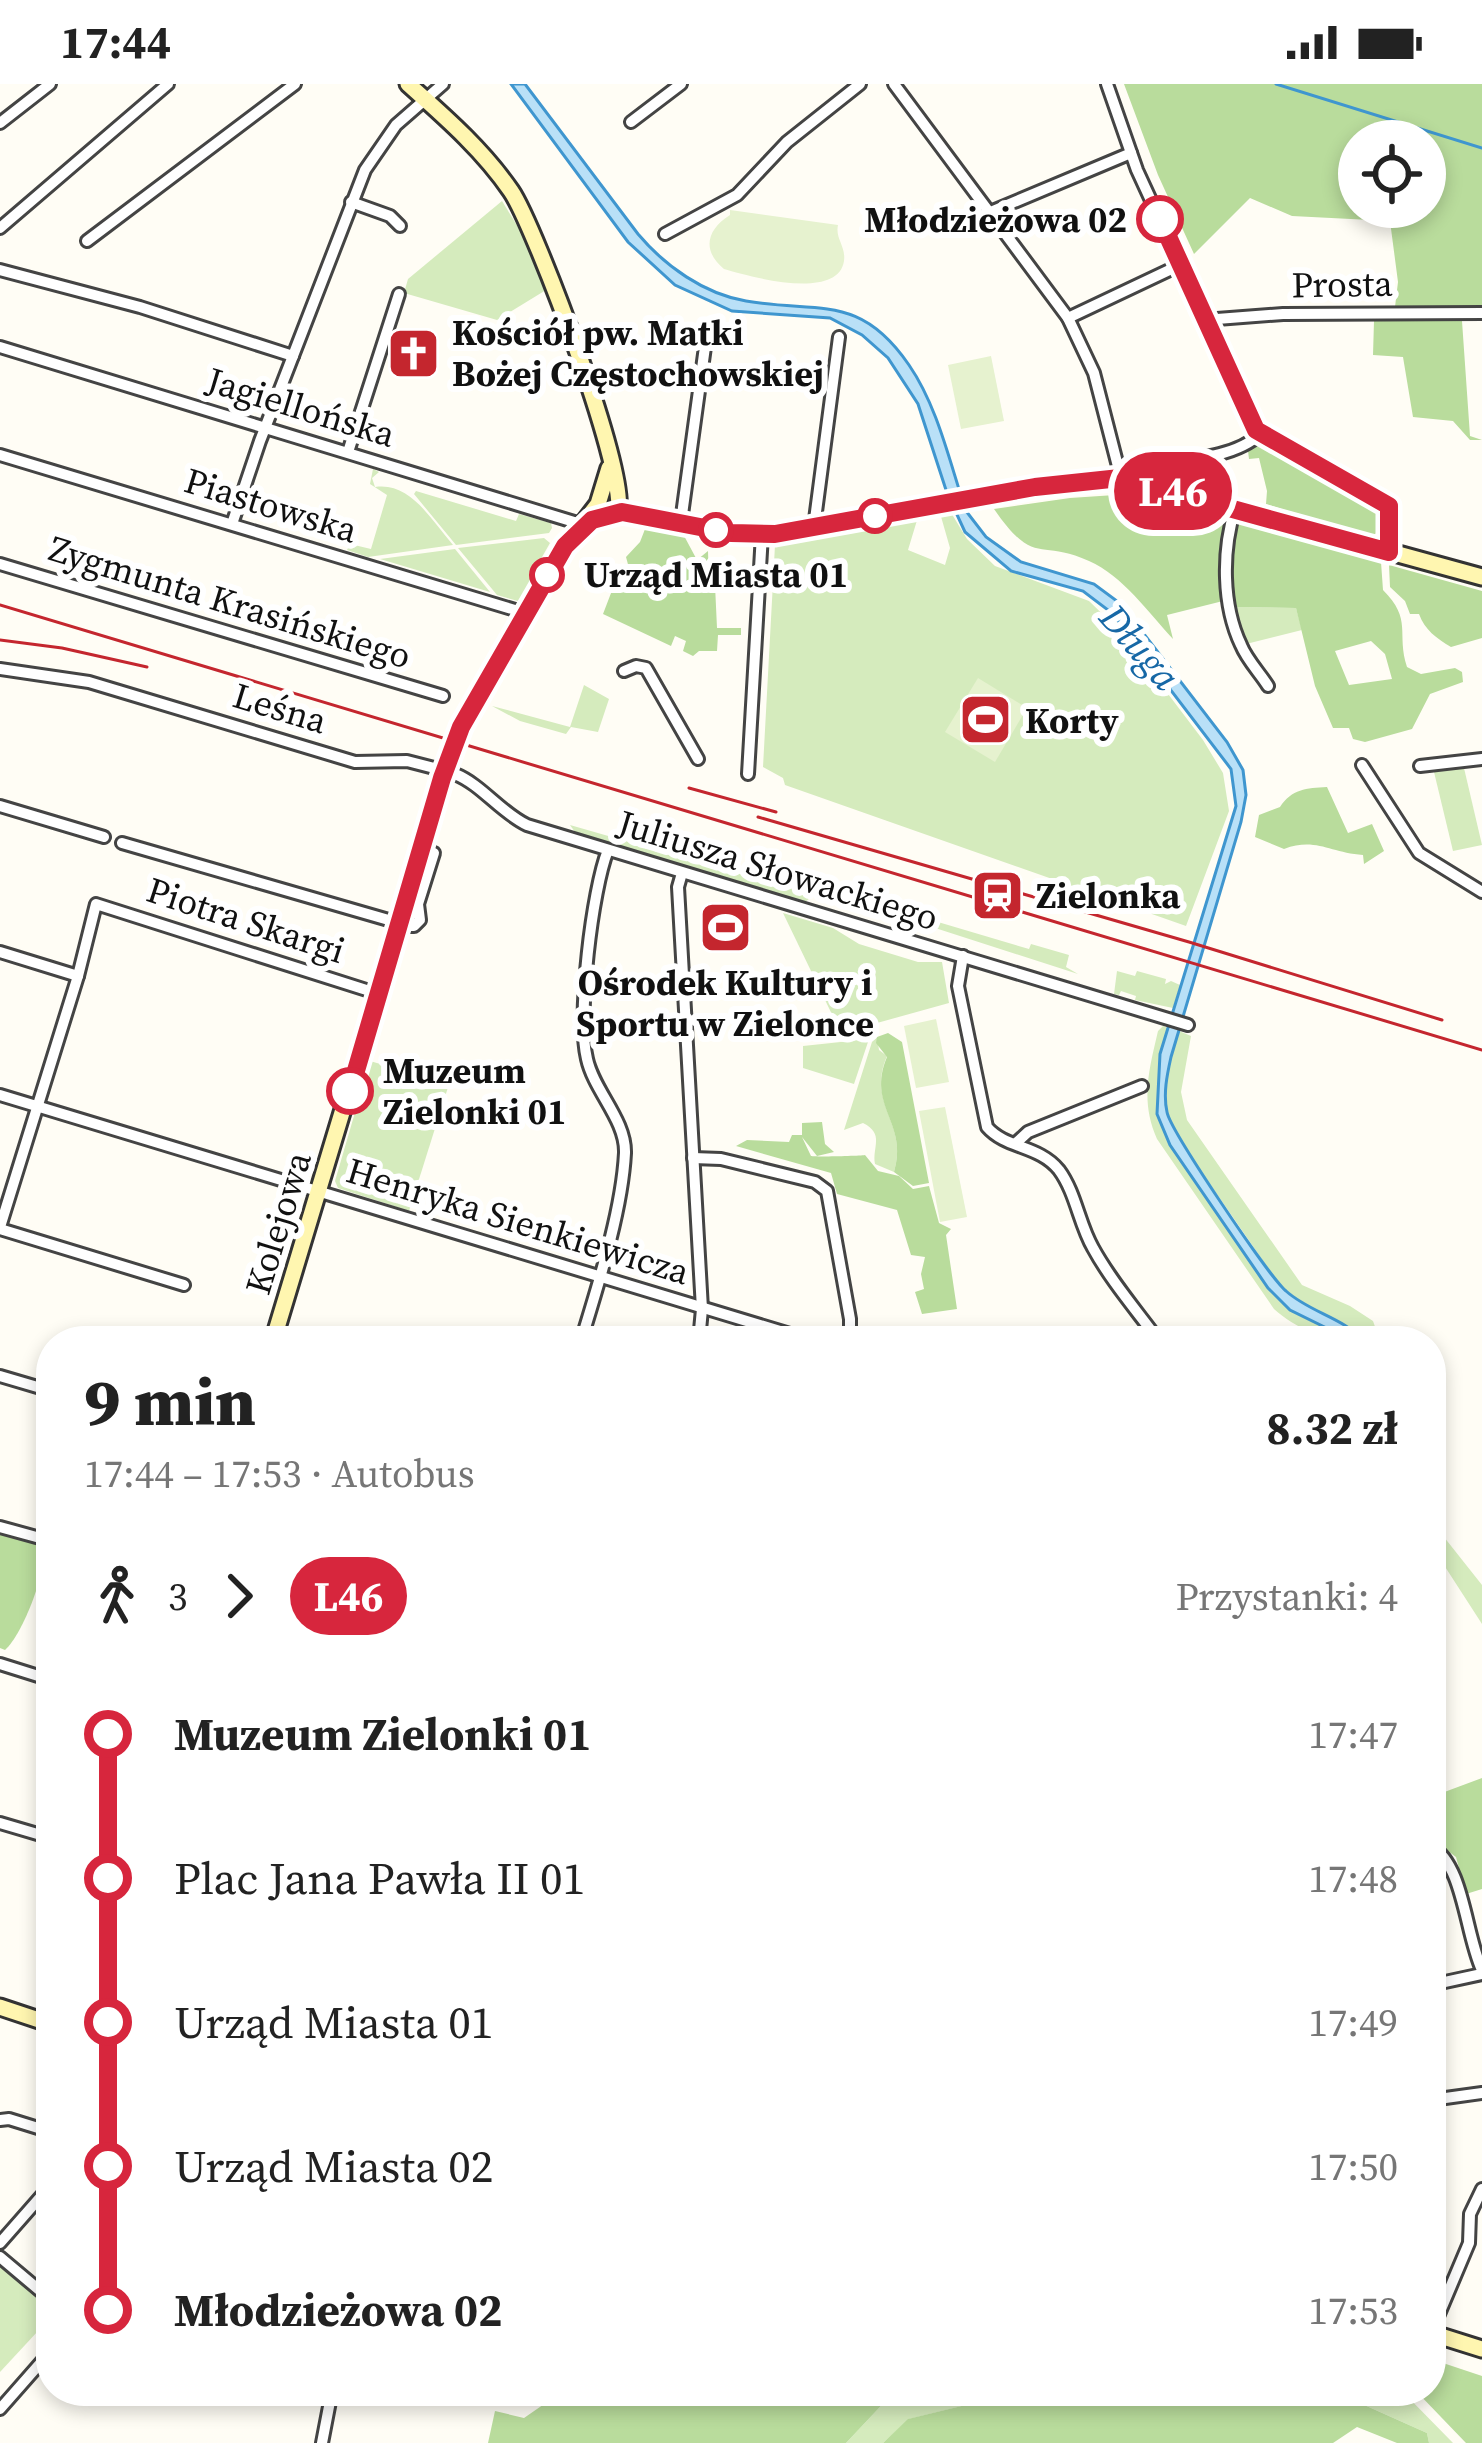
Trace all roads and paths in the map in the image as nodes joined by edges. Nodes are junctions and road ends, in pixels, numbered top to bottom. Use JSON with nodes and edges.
{"nodes":[{"id":1,"x":50,"y":84,"type":"edge"},
{"id":2,"x":168,"y":84,"type":"edge"},
{"id":3,"x":295,"y":84,"type":"edge"},
{"id":4,"x":408,"y":84,"type":"edge"},
{"id":5,"x":443,"y":84,"type":"edge"},
{"id":6,"x":681,"y":84,"type":"edge"},
{"id":7,"x":860,"y":84,"type":"edge"},
{"id":8,"x":894,"y":84,"type":"edge"},
{"id":9,"x":1107,"y":84,"type":"edge"},
{"id":10,"x":424,"y":98,"type":"junction"},
{"id":11,"x":631,"y":122,"type":"dead end"},
{"id":12,"x":0,"y":123,"type":"edge"},
{"id":13,"x":1131,"y":153,"type":"junction"},
{"id":14,"x":351,"y":202,"type":"junction"},
{"id":15,"x":988,"y":213,"type":"junction"},
{"id":16,"x":400,"y":226,"type":"dead end"},
{"id":17,"x":0,"y":228,"type":"edge"},
{"id":18,"x":665,"y":234,"type":"dead end"},
{"id":19,"x":87,"y":241,"type":"dead end"},
{"id":20,"x":1180,"y":265,"type":"junction"},
{"id":21,"x":0,"y":270,"type":"edge"},
{"id":22,"x":399,"y":294,"type":"dead end"},
{"id":23,"x":1482,"y":313,"type":"edge"},
{"id":24,"x":1068,"y":318,"type":"junction"},
{"id":25,"x":1204,"y":320,"type":"junction"},
{"id":26,"x":709,"y":325,"type":"dead end"},
{"id":27,"x":838,"y":337,"type":"dead end"},
{"id":28,"x":0,"y":347,"type":"edge"},
{"id":29,"x":293,"y":356,"type":"junction"},
{"id":30,"x":266,"y":427,"type":"junction"},
{"id":31,"x":1260,"y":434,"type":"junction"},
{"id":32,"x":348,"y":452,"type":"junction"},
{"id":33,"x":0,"y":454,"type":"edge"},
{"id":34,"x":1141,"y":466,"type":"dead end"},
{"id":35,"x":1120,"y":478,"type":"junction"},
{"id":36,"x":611,"y":504,"type":"junction"},
{"id":37,"x":1235,"y":509,"type":"junction"},
{"id":38,"x":681,"y":522,"type":"junction"},
{"id":39,"x":232,"y":524,"type":"junction"},
{"id":40,"x":584,"y":525,"type":"junction"},
{"id":41,"x":814,"y":527,"type":"junction"},
{"id":42,"x":762,"y":534,"type":"junction"},
{"id":43,"x":1389,"y":552,"type":"junction"},
{"id":44,"x":0,"y":564,"type":"edge"},
{"id":45,"x":1482,"y":577,"type":"edge"},
{"id":46,"x":525,"y":613,"type":"junction"},
{"id":47,"x":0,"y":669,"type":"edge"},
{"id":48,"x":624,"y":671,"type":"dead end"},
{"id":49,"x":1268,"y":686,"type":"dead end"},
{"id":50,"x":443,"y":696,"type":"dead end"},
{"id":51,"x":464,"y":721,"type":"tunnel mouth"},
{"id":52,"x":1482,"y":759,"type":"edge"},
{"id":53,"x":698,"y":760,"type":"dead end"},
{"id":54,"x":1362,"y":765,"type":"dead end"},
{"id":55,"x":1420,"y":766,"type":"dead end"},
{"id":56,"x":445,"y":774,"type":"junction"},
{"id":57,"x":748,"y":774,"type":"dead end"},
{"id":58,"x":0,"y":806,"type":"edge"},
{"id":59,"x":104,"y":837,"type":"dead end"},
{"id":60,"x":122,"y":843,"type":"dead end"},
{"id":61,"x":608,"y":850,"type":"junction"},
{"id":62,"x":434,"y":853,"type":"dead end"},
{"id":63,"x":682,"y":873,"type":"junction"},
{"id":64,"x":1482,"y":892,"type":"edge"},
{"id":65,"x":402,"y":924,"type":"junction"},
{"id":66,"x":0,"y":952,"type":"edge"},
{"id":67,"x":963,"y":956,"type":"junction"},
{"id":68,"x":78,"y":976,"type":"junction"},
{"id":69,"x":379,"y":994,"type":"junction"},
{"id":70,"x":1188,"y":1025,"type":"dead end"},
{"id":71,"x":1142,"y":1086,"type":"dead end"},
{"id":72,"x":0,"y":1094,"type":"edge"},
{"id":73,"x":37,"y":1105,"type":"junction"},
{"id":74,"x":1016,"y":1143,"type":"junction"},
{"id":75,"x":694,"y":1158,"type":"junction"},
{"id":76,"x":319,"y":1192,"type":"junction"},
{"id":77,"x":0,"y":1228,"type":"edge"},
{"id":78,"x":600,"y":1278,"type":"junction"},
{"id":79,"x":184,"y":1286,"type":"dead end"},
{"id":80,"x":702,"y":1309,"type":"junction"},
{"id":81,"x":278,"y":1326,"type":"edge"},
{"id":82,"x":586,"y":1326,"type":"edge"},
{"id":83,"x":700,"y":1326,"type":"edge"},
{"id":84,"x":761,"y":1326,"type":"edge"},
{"id":85,"x":849,"y":1326,"type":"edge"},
{"id":86,"x":1148,"y":1326,"type":"edge"},
{"id":87,"x":0,"y":1376,"type":"edge"},
{"id":88,"x":36,"y":1387,"type":"edge"},
{"id":89,"x":0,"y":1526,"type":"edge"},
{"id":90,"x":36,"y":1537,"type":"edge"},
{"id":91,"x":0,"y":1664,"type":"edge"},
{"id":92,"x":36,"y":1675,"type":"edge"},
{"id":93,"x":0,"y":1823,"type":"edge"},
{"id":94,"x":36,"y":1834,"type":"edge"},
{"id":95,"x":1446,"y":1858,"type":"edge"},
{"id":96,"x":1478,"y":1950,"type":"edge"},
{"id":97,"x":1482,"y":1972,"type":"edge"},
{"id":98,"x":1446,"y":1981,"type":"edge"},
{"id":99,"x":0,"y":2006,"type":"edge"},
{"id":100,"x":36,"y":2019,"type":"edge"},
{"id":101,"x":1482,"y":2093,"type":"edge"},
{"id":102,"x":1446,"y":2099,"type":"edge"},
{"id":103,"x":0,"y":2120,"type":"edge"},
{"id":104,"x":36,"y":2127,"type":"edge"},
{"id":105,"x":1482,"y":2189,"type":"edge"},
{"id":106,"x":36,"y":2202,"type":"edge"},
{"id":107,"x":1476,"y":2236,"type":"edge"},
{"id":108,"x":0,"y":2243,"type":"edge"},
{"id":109,"x":0,"y":2257,"type":"edge"},
{"id":110,"x":36,"y":2287,"type":"edge"},
{"id":111,"x":1446,"y":2300,"type":"edge"},
{"id":112,"x":1446,"y":2337,"type":"edge"},
{"id":113,"x":1482,"y":2349,"type":"edge"},
{"id":114,"x":36,"y":2368,"type":"edge"},
{"id":115,"x":329,"y":2406,"type":"edge"},
{"id":116,"x":0,"y":2409,"type":"edge"},
{"id":117,"x":322,"y":2443,"type":"edge"}],
"edges":[{"from":1,"to":12,"type":"street"},
{"from":2,"to":17,"type":"street"},
{"from":3,"to":19,"type":"street"},
{"from":4,"to":10,"type":"street"},
{"from":5,"to":10,"type":"street"},
{"from":6,"to":11,"type":"street"},
{"from":7,"to":18,"type":"street"},
{"from":8,"to":15,"type":"street"},
{"from":9,"to":13,"type":"street"},
{"from":10,"to":14,"type":"street"},
{"from":10,"to":36,"type":"street"},
{"from":13,"to":15,"type":"street"},
{"from":13,"to":20,"type":"street"},
{"from":14,"to":16,"type":"street"},
{"from":14,"to":29,"type":"street"},
{"from":15,"to":24,"type":"street"},
{"from":20,"to":24,"type":"street"},
{"from":20,"to":25,"type":"street"},
{"from":21,"to":29,"type":"street"},
{"from":22,"to":32,"type":"street"},
{"from":23,"to":25,"type":"street","name":"Prosta"},
{"from":24,"to":35,"type":"street"},
{"from":25,"to":31,"type":"street"},
{"from":26,"to":38,"type":"street"},
{"from":27,"to":41,"type":"street"},
{"from":28,"to":30,"type":"street","name":"Jagiellońska"},
{"from":29,"to":30,"type":"street"},
{"from":30,"to":32,"type":"street","name":"Jagiellońska"},
{"from":30,"to":39,"type":"street"},
{"from":31,"to":34,"type":"street"},
{"from":31,"to":43,"type":"street"},
{"from":32,"to":40,"type":"street","name":"Jagiellońska"},
{"from":33,"to":39,"type":"street","name":"Piastowska"},
{"from":35,"to":37,"type":"street"},
{"from":35,"to":41,"type":"street"},
{"from":36,"to":38,"type":"street"},
{"from":36,"to":40,"type":"street"},
{"from":37,"to":43,"type":"street"},
{"from":37,"to":49,"type":"street"},
{"from":38,"to":42,"type":"street"},
{"from":39,"to":46,"type":"street","name":"Piastowska"},
{"from":40,"to":46,"type":"street"},
{"from":41,"to":42,"type":"street"},
{"from":42,"to":57,"type":"street"},
{"from":43,"to":45,"type":"street"},
{"from":44,"to":50,"type":"street","name":"Zygmunta Krasińskiego"},
{"from":46,"to":51,"type":"street"},
{"from":47,"to":56,"type":"street","name":"Leśna"},
{"from":48,"to":53,"type":"street"},
{"from":52,"to":55,"type":"street"},
{"from":54,"to":64,"type":"street"},
{"from":56,"to":61,"type":"street","name":"Juliusza Słowackiego"},
{"from":56,"to":65,"type":"street","name":"Kolejowa"},
{"from":58,"to":59,"type":"street"},
{"from":60,"to":65,"type":"street"},
{"from":61,"to":63,"type":"street","name":"Juliusza Słowackiego"},
{"from":61,"to":78,"type":"street"},
{"from":62,"to":65,"type":"street"},
{"from":63,"to":67,"type":"street","name":"Juliusza Słowackiego"},
{"from":63,"to":75,"type":"street"},
{"from":65,"to":69,"type":"street","name":"Kolejowa"},
{"from":66,"to":68,"type":"street"},
{"from":67,"to":70,"type":"street","name":"Juliusza Słowackiego"},
{"from":67,"to":74,"type":"street"},
{"from":68,"to":69,"type":"street","name":"Piotra Skargi"},
{"from":68,"to":73,"type":"street"},
{"from":69,"to":76,"type":"street","name":"Kolejowa"},
{"from":71,"to":74,"type":"street"},
{"from":72,"to":73,"type":"street","name":"Henryka Sienkiewicza"},
{"from":73,"to":76,"type":"street","name":"Henryka Sienkiewicza"},
{"from":73,"to":77,"type":"street"},
{"from":74,"to":86,"type":"street"},
{"from":75,"to":80,"type":"street"},
{"from":75,"to":85,"type":"street"},
{"from":76,"to":78,"type":"street","name":"Henryka Sienkiewicza"},
{"from":76,"to":81,"type":"street","name":"Kolejowa"},
{"from":77,"to":79,"type":"street"},
{"from":78,"to":80,"type":"street","name":"Henryka Sienkiewicza"},
{"from":78,"to":82,"type":"street"},
{"from":80,"to":83,"type":"street"},
{"from":80,"to":84,"type":"street","name":"Henryka Sienkiewicza"},
{"from":87,"to":88,"type":"street"},
{"from":89,"to":90,"type":"street"},
{"from":91,"to":92,"type":"street"},
{"from":93,"to":94,"type":"street"},
{"from":95,"to":96,"type":"street"},
{"from":96,"to":97,"type":"street"},
{"from":97,"to":98,"type":"street"},
{"from":99,"to":100,"type":"street"},
{"from":101,"to":102,"type":"street"},
{"from":103,"to":104,"type":"street"},
{"from":105,"to":107,"type":"street"},
{"from":106,"to":108,"type":"street"},
{"from":107,"to":111,"type":"street"},
{"from":109,"to":110,"type":"street"},
{"from":112,"to":113,"type":"street"},
{"from":114,"to":116,"type":"street"},
{"from":115,"to":117,"type":"street"}]}
